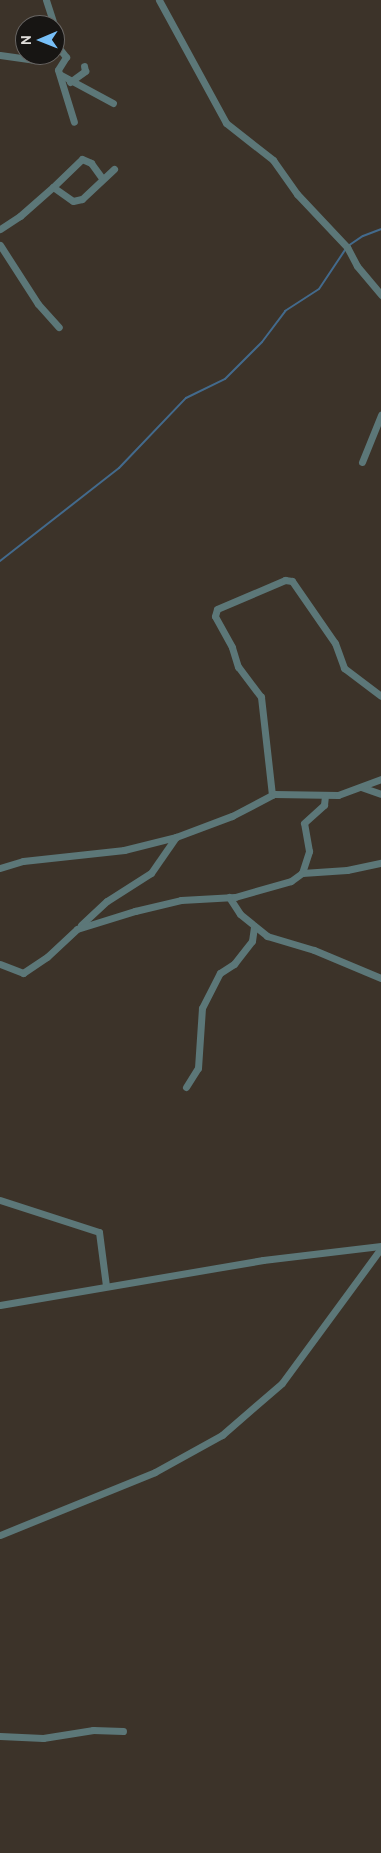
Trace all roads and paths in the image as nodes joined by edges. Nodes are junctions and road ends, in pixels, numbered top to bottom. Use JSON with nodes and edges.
{"nodes":[{"id":1,"x":46,"y":0,"type":"edge"},
{"id":2,"x":160,"y":0,"type":"edge"},
{"id":3,"x":51,"y":15,"type":"edge"},
{"id":4,"x":0,"y":55,"type":"edge"},
{"id":5,"x":15,"y":57,"type":"edge"},
{"id":6,"x":61,"y":65,"type":"edge"},
{"id":7,"x":84,"y":66,"type":"dead end"},
{"id":8,"x":61,"y":76,"type":"junction"},
{"id":9,"x":70,"y":82,"type":"junction"},
{"id":10,"x":113,"y":103,"type":"dead end"},
{"id":11,"x":74,"y":122,"type":"dead end"},
{"id":12,"x":114,"y":170,"type":"dead end"},
{"id":13,"x":102,"y":178,"type":"junction"},
{"id":14,"x":54,"y":187,"type":"junction"},
{"id":15,"x":0,"y":229,"type":"edge"},
{"id":16,"x":0,"y":245,"type":"edge"},
{"id":17,"x":381,"y":295,"type":"edge"},
{"id":18,"x":60,"y":328,"type":"dead end"},
{"id":19,"x":381,"y":415,"type":"edge"},
{"id":20,"x":362,"y":462,"type":"dead end"},
{"id":21,"x":381,"y":696,"type":"edge"},
{"id":22,"x":381,"y":779,"type":"edge"},
{"id":23,"x":361,"y":787,"type":"junction"},
{"id":24,"x":381,"y":794,"type":"edge"},
{"id":25,"x":272,"y":795,"type":"junction"},
{"id":26,"x":325,"y":796,"type":"junction"},
{"id":27,"x":176,"y":837,"type":"junction"},
{"id":28,"x":381,"y":863,"type":"edge"},
{"id":29,"x":0,"y":868,"type":"edge"},
{"id":30,"x":302,"y":873,"type":"junction"},
{"id":31,"x":229,"y":897,"type":"junction"},
{"id":32,"x":254,"y":926,"type":"junction"},
{"id":33,"x":77,"y":929,"type":"junction"},
{"id":34,"x":0,"y":964,"type":"edge"},
{"id":35,"x":381,"y":978,"type":"edge"},
{"id":36,"x":186,"y":1087,"type":"dead end"},
{"id":37,"x":0,"y":1200,"type":"edge"},
{"id":38,"x":381,"y":1247,"type":"edge"},
{"id":39,"x":106,"y":1286,"type":"junction"},
{"id":40,"x":0,"y":1306,"type":"edge"},
{"id":41,"x":0,"y":1535,"type":"edge"},
{"id":42,"x":123,"y":1731,"type":"dead end"},
{"id":43,"x":0,"y":1736,"type":"edge"}],
"edges":[{"from":1,"to":3,"type":"street"},
{"from":2,"to":17,"type":"street"},
{"from":4,"to":5,"type":"street"},
{"from":6,"to":8,"type":"street"},
{"from":7,"to":9,"type":"street"},
{"from":8,"to":9,"type":"street"},
{"from":8,"to":11,"type":"street"},
{"from":9,"to":10,"type":"street"},
{"from":12,"to":13,"type":"street"},
{"from":13,"to":14,"type":"street"},
{"from":13,"to":14,"type":"street"},
{"from":14,"to":15,"type":"street"},
{"from":16,"to":18,"type":"street"},
{"from":19,"to":20,"type":"street"},
{"from":21,"to":25,"type":"street"},
{"from":22,"to":23,"type":"street"},
{"from":23,"to":24,"type":"street"},
{"from":23,"to":26,"type":"street"},
{"from":25,"to":26,"type":"street"},
{"from":25,"to":27,"type":"street"},
{"from":26,"to":30,"type":"street"},
{"from":27,"to":29,"type":"street"},
{"from":27,"to":33,"type":"street"},
{"from":28,"to":30,"type":"street"},
{"from":30,"to":31,"type":"street"},
{"from":31,"to":32,"type":"street"},
{"from":31,"to":33,"type":"street"},
{"from":32,"to":35,"type":"street"},
{"from":32,"to":36,"type":"street"},
{"from":33,"to":34,"type":"street"},
{"from":37,"to":39,"type":"street"},
{"from":38,"to":39,"type":"street"},
{"from":38,"to":41,"type":"street"},
{"from":39,"to":40,"type":"street"},
{"from":42,"to":43,"type":"street"}]}
